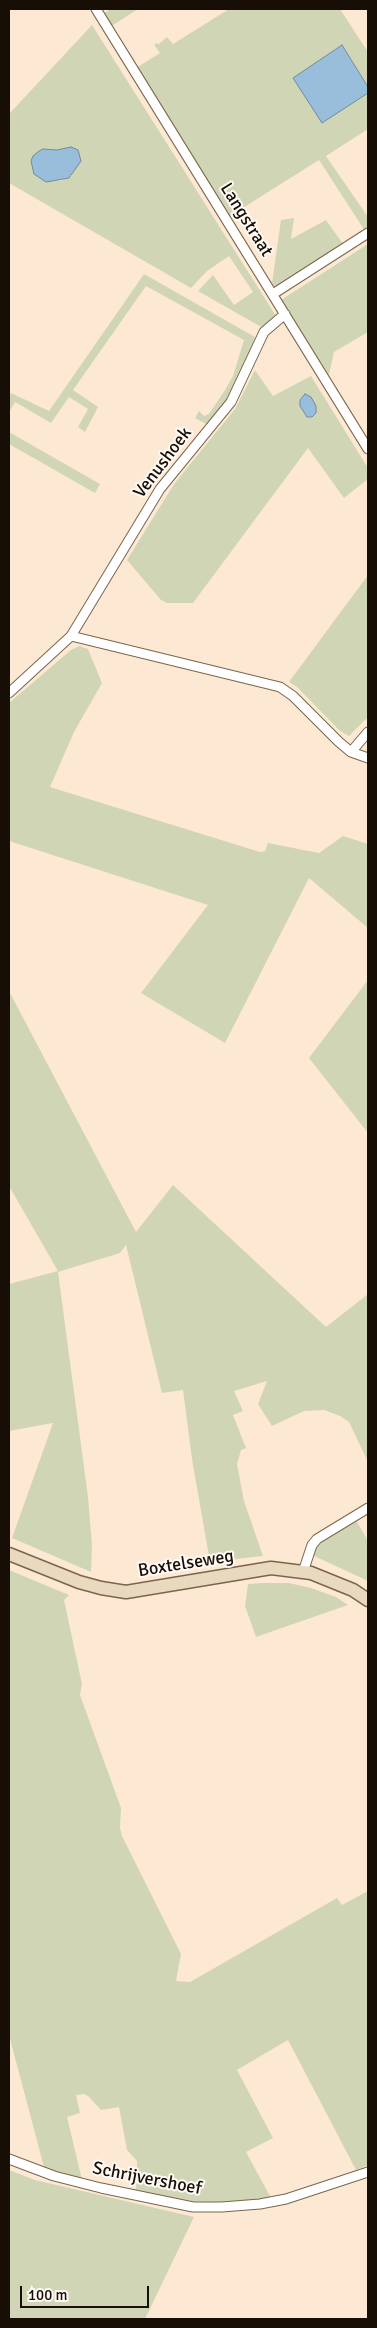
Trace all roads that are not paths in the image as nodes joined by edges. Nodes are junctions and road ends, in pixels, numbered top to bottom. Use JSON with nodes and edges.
{"nodes":[{"id":1,"x":96,"y":9,"type":"edge"},
{"id":2,"x":368,"y":233,"type":"edge"},
{"id":3,"x":273,"y":294,"type":"junction"},
{"id":4,"x":285,"y":314,"type":"junction"},
{"id":5,"x":368,"y":449,"type":"edge"},
{"id":6,"x":70,"y":636,"type":"junction"},
{"id":7,"x":9,"y":694,"type":"edge"},
{"id":8,"x":368,"y":732,"type":"edge"},
{"id":9,"x":351,"y":752,"type":"junction"},
{"id":10,"x":368,"y":758,"type":"edge"},
{"id":11,"x":368,"y":1508,"type":"edge"},
{"id":12,"x":9,"y":1554,"type":"edge"},
{"id":13,"x":303,"y":1572,"type":"junction"},
{"id":14,"x":368,"y":1600,"type":"edge"},
{"id":15,"x":9,"y":2159,"type":"edge"},
{"id":16,"x":368,"y":2172,"type":"edge"}],
"edges":[{"from":1,"to":3,"type":"street","name":"Langstraat"},
{"from":2,"to":3,"type":"street"},
{"from":3,"to":4,"type":"street","name":"Langstraat"},
{"from":4,"to":5,"type":"street","name":"Langstraat"},
{"from":4,"to":6,"type":"street","name":"Venushoek"},
{"from":6,"to":7,"type":"street","name":"Venushoek"},
{"from":6,"to":9,"type":"street"},
{"from":8,"to":9,"type":"street"},
{"from":9,"to":10,"type":"street"},
{"from":11,"to":13,"type":"street"},
{"from":12,"to":13,"type":"main road","name":"Boxtelseweg"},
{"from":13,"to":14,"type":"main road","name":"Boxtelseweg"},
{"from":15,"to":16,"type":"street","name":"Schrijvershoef"}]}
